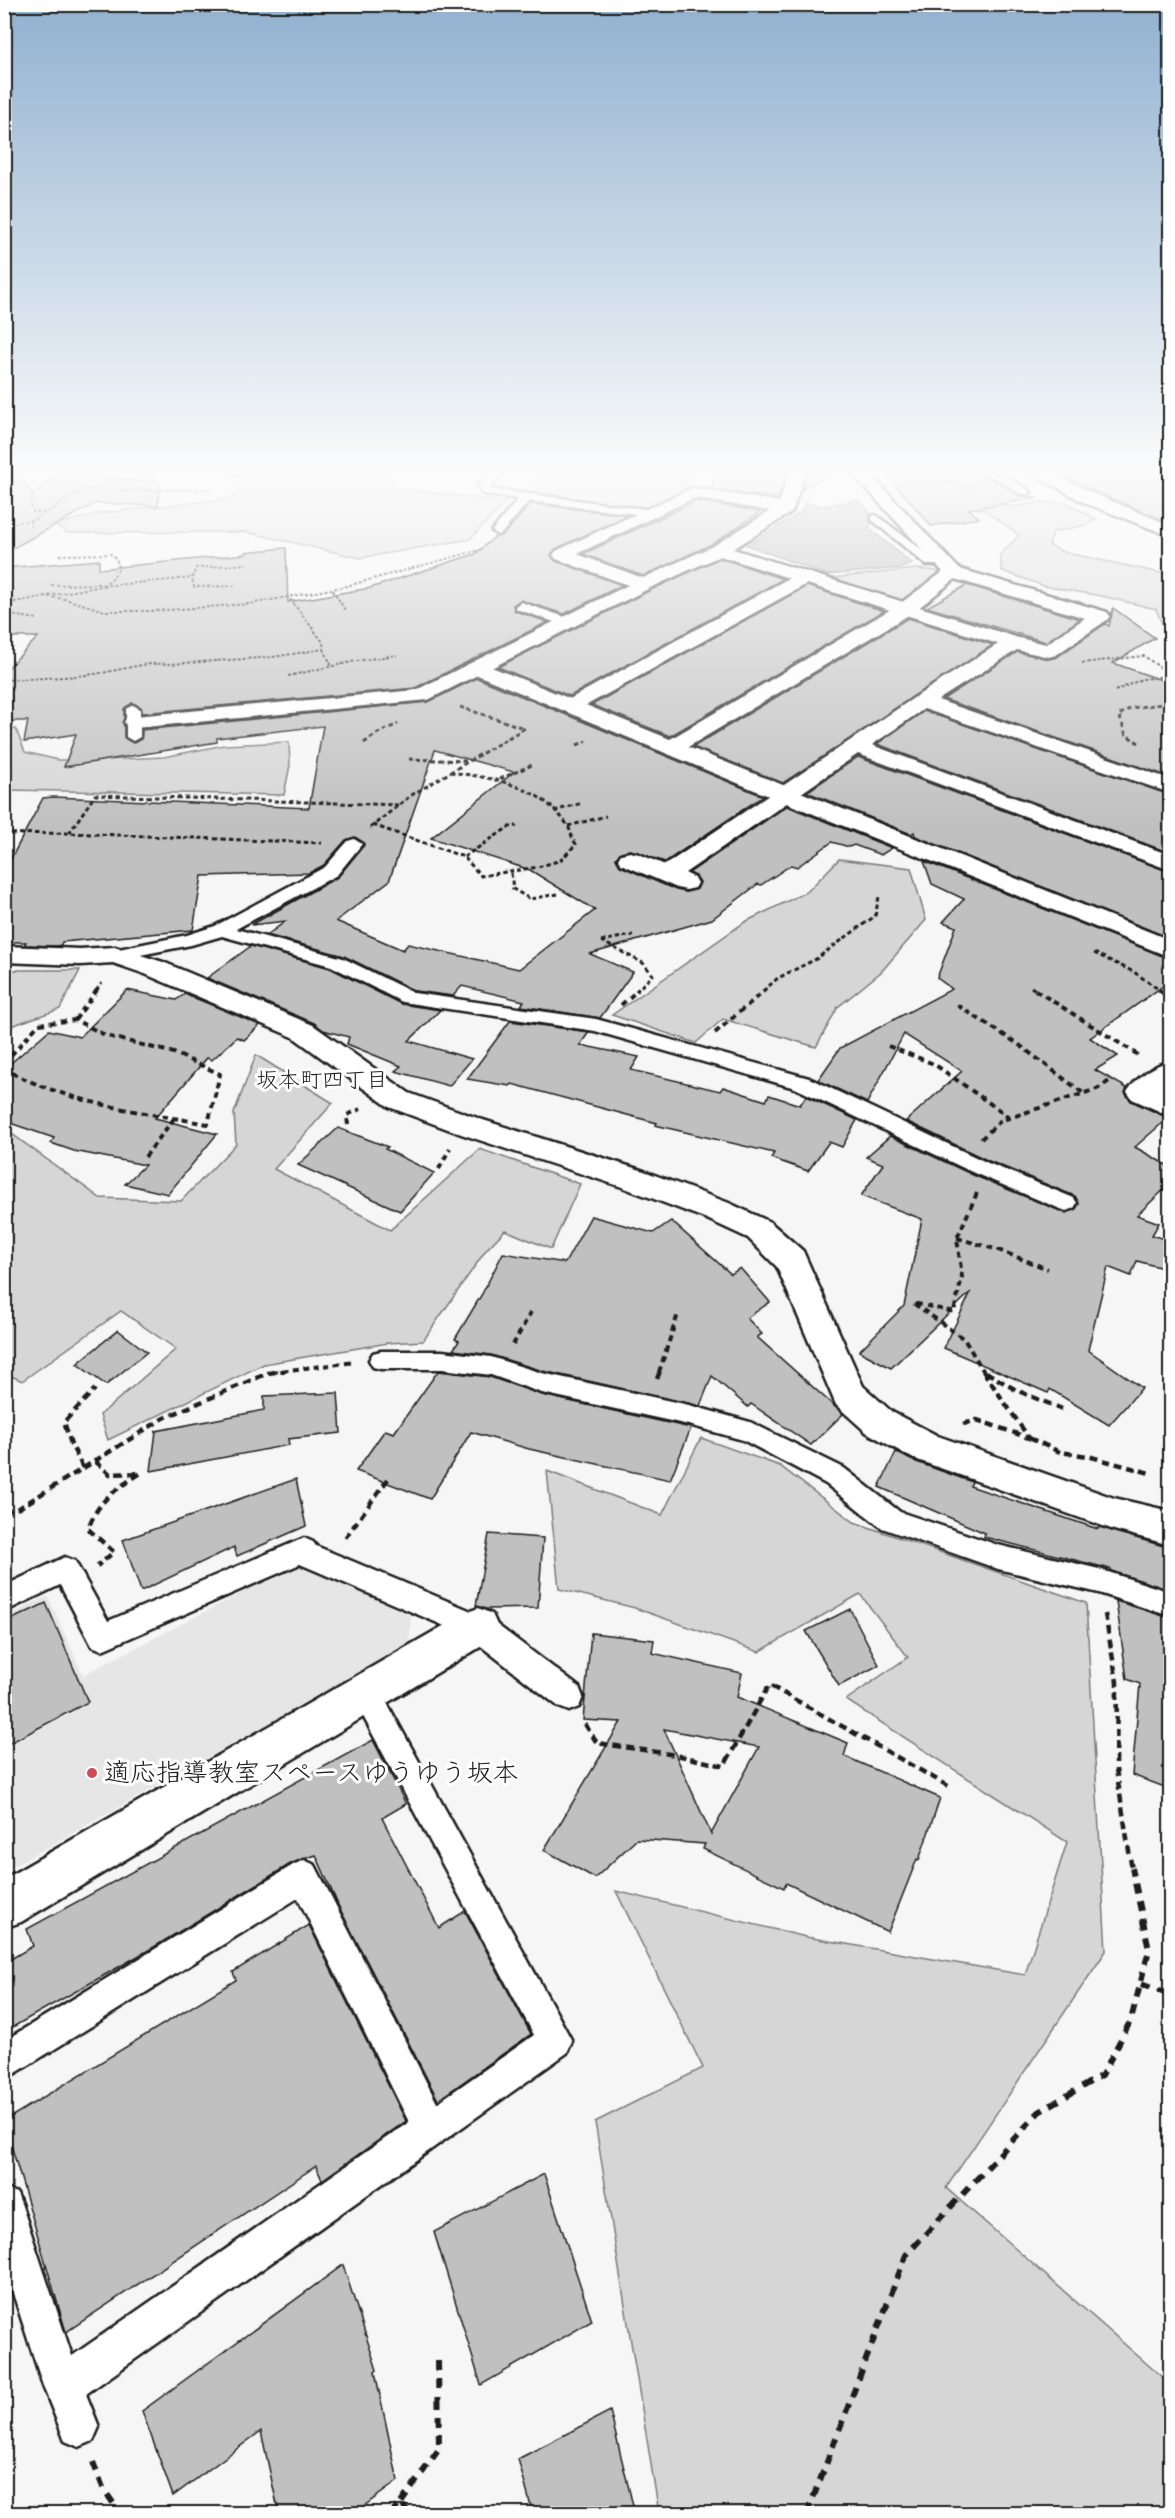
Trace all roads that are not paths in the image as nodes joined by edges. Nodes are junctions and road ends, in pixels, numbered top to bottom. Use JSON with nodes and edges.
{"nodes":[{"id":1,"x":631,"y":591,"type":"edge"},
{"id":2,"x":781,"y":591,"type":"edge"},
{"id":3,"x":847,"y":591,"type":"edge"},
{"id":4,"x":924,"y":591,"type":"edge"},
{"id":5,"x":1021,"y":591,"type":"edge"},
{"id":6,"x":521,"y":606,"type":"dead end"},
{"id":7,"x":905,"y":609,"type":"junction"},
{"id":8,"x":566,"y":622,"type":"junction"},
{"id":9,"x":1014,"y":643,"type":"junction"},
{"id":10,"x":477,"y":668,"type":"junction"},
{"id":11,"x":922,"y":701,"type":"junction"},
{"id":12,"x":572,"y":706,"type":"junction"},
{"id":13,"x":134,"y":723,"type":"dead end"},
{"id":14,"x":856,"y":746,"type":"junction"},
{"id":15,"x":671,"y":748,"type":"junction"},
{"id":16,"x":1170,"y":786,"type":"edge"},
{"id":17,"x":784,"y":794,"type":"junction"},
{"id":18,"x":354,"y":844,"type":"road end"},
{"id":19,"x":630,"y":859,"type":"dead end"},
{"id":20,"x":1170,"y":863,"type":"edge"},
{"id":21,"x":666,"y":875,"type":"junction"},
{"id":22,"x":690,"y":885,"type":"dead end"},
{"id":23,"x":221,"y":930,"type":"junction"},
{"id":24,"x":1170,"y":949,"type":"edge"},
{"id":25,"x":4,"y":954,"type":"edge"},
{"id":26,"x":105,"y":956,"type":"junction"},
{"id":27,"x":1170,"y":1070,"type":"edge"},
{"id":28,"x":1170,"y":1106,"type":"edge"},
{"id":29,"x":1066,"y":1203,"type":"dead end"},
{"id":30,"x":381,"y":1360,"type":"road end"},
{"id":31,"x":1170,"y":1528,"type":"edge"},
{"id":32,"x":4,"y":1600,"type":"edge"},
{"id":33,"x":1170,"y":1604,"type":"edge"},
{"id":34,"x":478,"y":1628,"type":"junction"},
{"id":35,"x":366,"y":1693,"type":"junction"},
{"id":36,"x":569,"y":1697,"type":"road end"},
{"id":37,"x":4,"y":1905,"type":"edge"},
{"id":38,"x":4,"y":2061,"type":"edge"},
{"id":39,"x":431,"y":2129,"type":"junction"},
{"id":40,"x":4,"y":2206,"type":"edge"},
{"id":41,"x":63,"y":2386,"type":"junction"},
{"id":42,"x":79,"y":2427,"type":"road end"}],
"edges":[{"from":1,"to":8,"type":"street"},
{"from":2,"to":12,"type":"street"},
{"from":3,"to":7,"type":"street"},
{"from":4,"to":7,"type":"street"},
{"from":5,"to":9,"type":"street"},
{"from":6,"to":8,"type":"lane"},
{"from":7,"to":9,"type":"street"},
{"from":7,"to":15,"type":"street"},
{"from":8,"to":10,"type":"street"},
{"from":9,"to":11,"type":"street"},
{"from":10,"to":12,"type":"street"},
{"from":10,"to":13,"type":"street"},
{"from":11,"to":14,"type":"street"},
{"from":11,"to":16,"type":"street"},
{"from":12,"to":15,"type":"street"},
{"from":14,"to":17,"type":"street"},
{"from":14,"to":20,"type":"street"},
{"from":15,"to":17,"type":"street"},
{"from":17,"to":21,"type":"street"},
{"from":17,"to":24,"type":"street"},
{"from":18,"to":23,"type":"lane"},
{"from":19,"to":21,"type":"street"},
{"from":21,"to":22,"type":"street"},
{"from":23,"to":26,"type":"lane"},
{"from":23,"to":29,"type":"lane"},
{"from":25,"to":26,"type":"street"},
{"from":26,"to":31,"type":"street"},
{"from":27,"to":28,"type":"street"},
{"from":30,"to":33,"type":"lane"},
{"from":32,"to":34,"type":"lane"},
{"from":34,"to":35,"type":"street"},
{"from":34,"to":36,"type":"lane"},
{"from":35,"to":37,"type":"street"},
{"from":35,"to":39,"type":"lane"},
{"from":38,"to":39,"type":"lane"},
{"from":39,"to":41,"type":"lane"},
{"from":40,"to":41,"type":"lane"},
{"from":41,"to":42,"type":"lane"}]}
